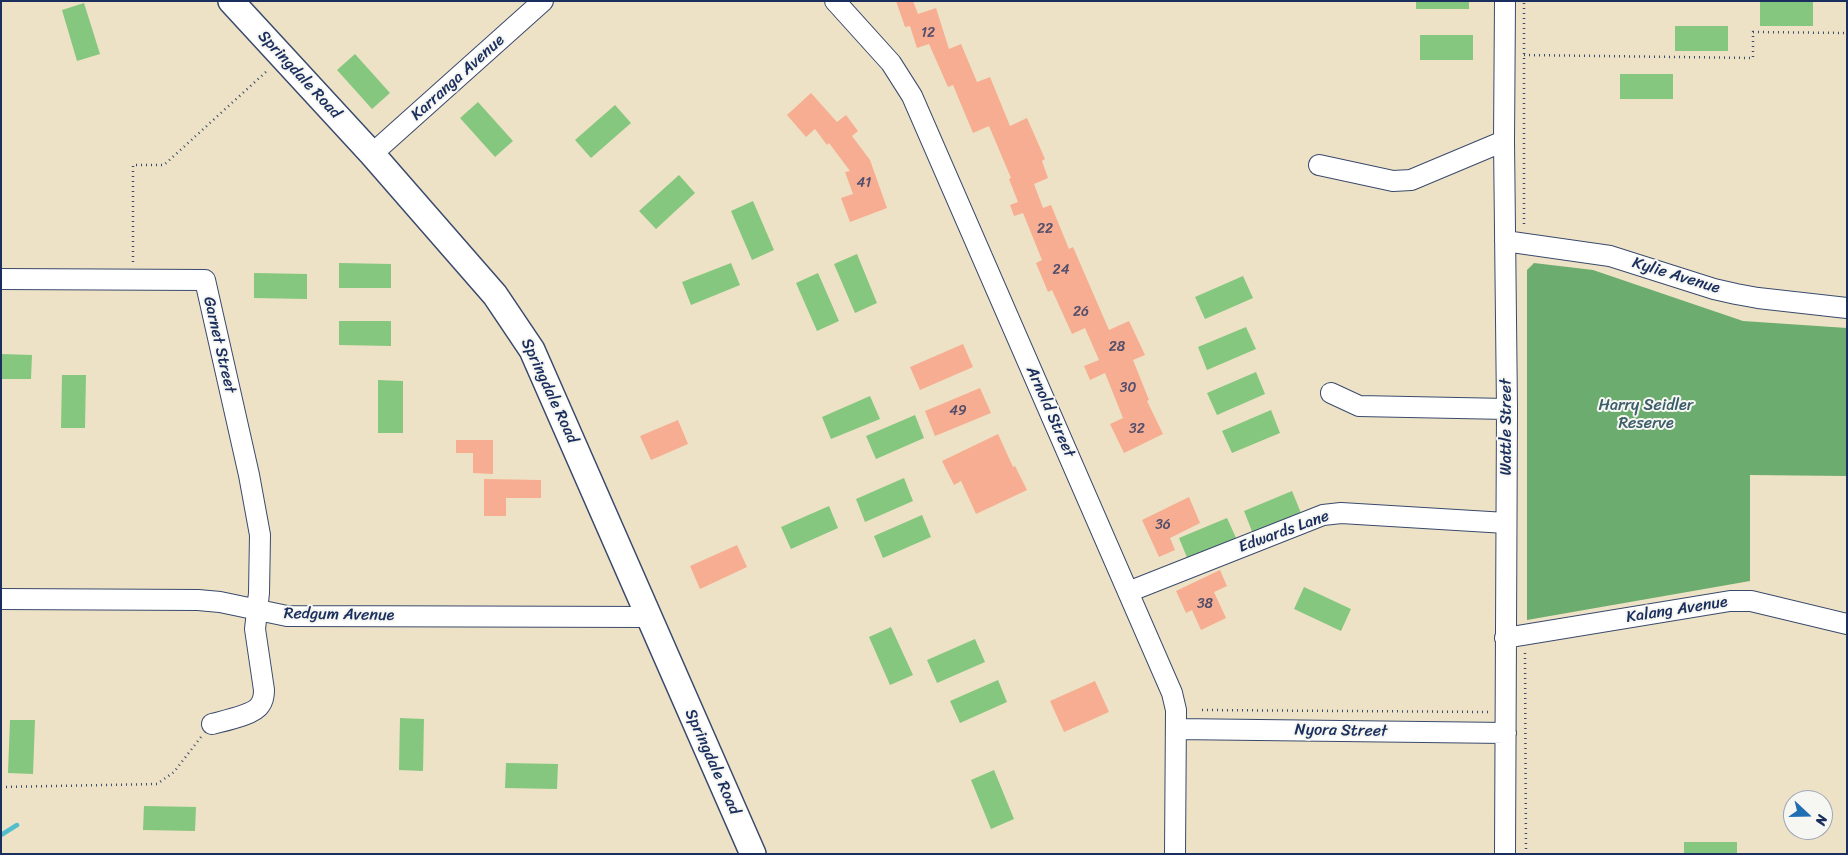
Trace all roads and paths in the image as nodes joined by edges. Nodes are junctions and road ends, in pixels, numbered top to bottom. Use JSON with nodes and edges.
{"nodes":[{"id":1,"x":232,"y":1,"type":"edge"},
{"id":2,"x":543,"y":1,"type":"edge"},
{"id":3,"x":835,"y":1,"type":"edge"},
{"id":4,"x":1505,"y":1,"type":"edge"},
{"id":5,"x":1524,"y":1,"type":"edge"},
{"id":6,"x":1847,"y":33,"type":"edge"},
{"id":7,"x":1524,"y":55,"type":"junction"},
{"id":8,"x":282,"y":57,"type":"junction"},
{"id":9,"x":1504,"y":141,"type":"junction"},
{"id":10,"x":372,"y":154,"type":"junction"},
{"id":11,"x":1319,"y":165,"type":"dead end"},
{"id":12,"x":1524,"y":224,"type":"dead end"},
{"id":13,"x":1505,"y":241,"type":"junction"},
{"id":14,"x":1,"y":279,"type":"edge"},
{"id":15,"x":132,"y":279,"type":"junction"},
{"id":16,"x":1847,"y":308,"type":"edge"},
{"id":17,"x":1331,"y":393,"type":"dead end"},
{"id":18,"x":1507,"y":409,"type":"junction"},
{"id":19,"x":1506,"y":523,"type":"junction"},
{"id":20,"x":1128,"y":592,"type":"junction"},
{"id":21,"x":1,"y":599,"type":"edge"},
{"id":22,"x":257,"y":610,"type":"junction"},
{"id":23,"x":649,"y":616,"type":"junction"},
{"id":24,"x":1847,"y":624,"type":"edge"},
{"id":25,"x":1505,"y":638,"type":"junction"},
{"id":26,"x":1526,"y":646,"type":"dead end"},
{"id":27,"x":1202,"y":710,"type":"dead end"},
{"id":28,"x":1488,"y":712,"type":"dead end"},
{"id":29,"x":212,"y":724,"type":"joint"},
{"id":30,"x":1176,"y":729,"type":"junction"},
{"id":31,"x":1506,"y":733,"type":"junction"},
{"id":32,"x":1,"y":787,"type":"edge"},
{"id":33,"x":753,"y":854,"type":"edge"},
{"id":34,"x":1175,"y":854,"type":"edge"},
{"id":35,"x":1505,"y":854,"type":"edge"},
{"id":36,"x":1526,"y":854,"type":"edge"}],
"edges":[{"from":1,"to":8,"type":"main road","name":"Springdale Road"},
{"from":2,"to":10,"type":"street","name":"Karranga Avenue"},
{"from":3,"to":20,"type":"street","name":"Arnold Street"},
{"from":4,"to":9,"type":"street","name":"Wattle Street"},
{"from":5,"to":7,"type":"path"},
{"from":6,"to":7,"type":"path"},
{"from":7,"to":12,"type":"path"},
{"from":8,"to":10,"type":"main road","name":"Springdale Road"},
{"from":8,"to":15,"type":"path"},
{"from":9,"to":11,"type":"street"},
{"from":9,"to":13,"type":"street","name":"Wattle Street"},
{"from":10,"to":23,"type":"main road","name":"Springdale Road"},
{"from":13,"to":16,"type":"street","name":"Kylie Avenue"},
{"from":13,"to":18,"type":"street","name":"Wattle Street"},
{"from":14,"to":15,"type":"street","name":"Garnet Street"},
{"from":15,"to":22,"type":"street","name":"Garnet Street"},
{"from":17,"to":18,"type":"street"},
{"from":18,"to":19,"type":"street","name":"Wattle Street"},
{"from":19,"to":20,"type":"street","name":"Edwards Lane"},
{"from":19,"to":25,"type":"street","name":"Wattle Street"},
{"from":20,"to":30,"type":"street","name":"Arnold Street"},
{"from":21,"to":22,"type":"street","name":"Redgum Avenue"},
{"from":22,"to":23,"type":"street","name":"Redgum Avenue"},
{"from":22,"to":29,"type":"street"},
{"from":23,"to":33,"type":"main road","name":"Springdale Road"},
{"from":24,"to":25,"type":"street","name":"Kalang Avenue"},
{"from":25,"to":31,"type":"street","name":"Wattle Street"},
{"from":26,"to":36,"type":"path"},
{"from":27,"to":28,"type":"path"},
{"from":29,"to":32,"type":"path"},
{"from":30,"to":31,"type":"street","name":"Nyora Street"},
{"from":30,"to":34,"type":"street","name":"Arnold Street"},
{"from":31,"to":35,"type":"street","name":"Wattle Street"}]}
